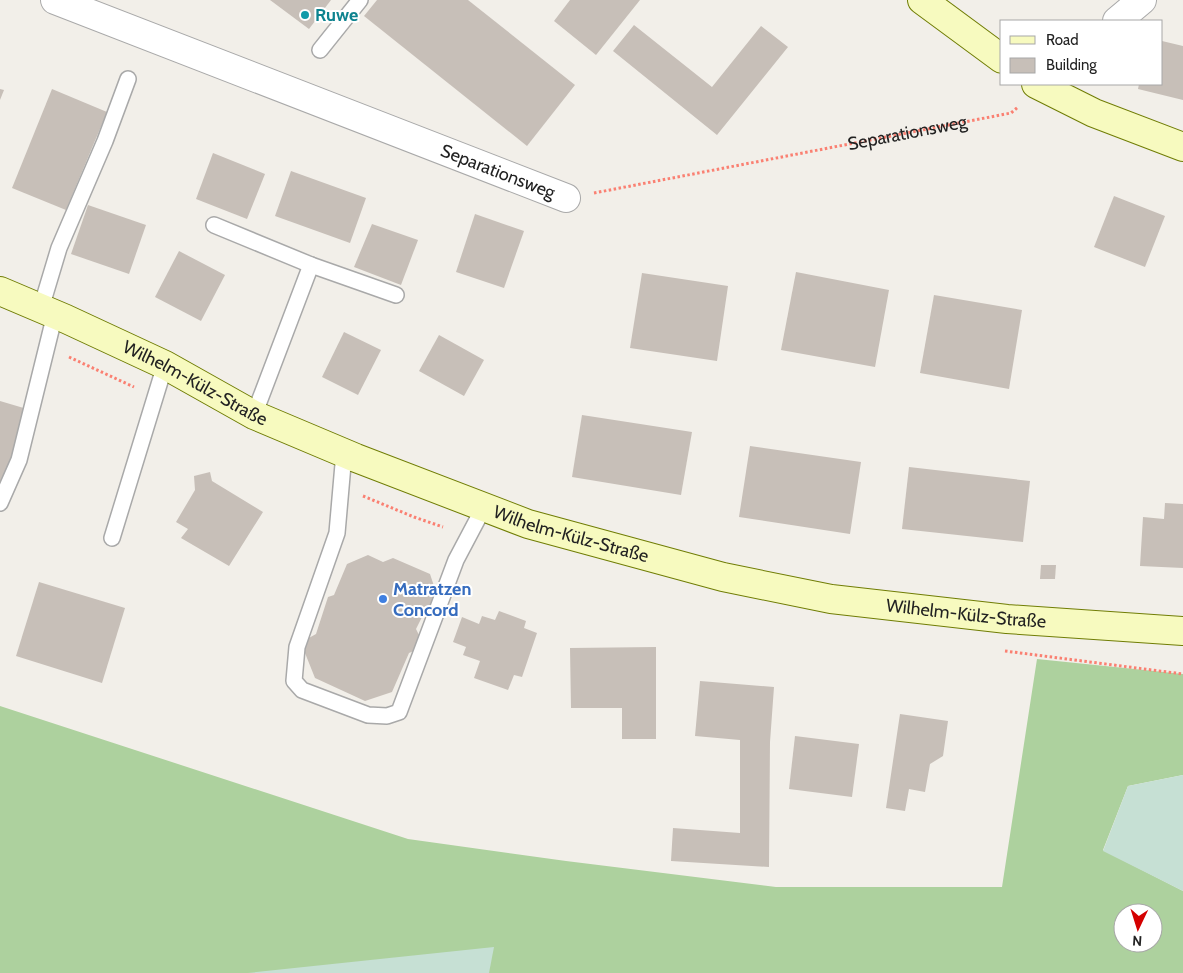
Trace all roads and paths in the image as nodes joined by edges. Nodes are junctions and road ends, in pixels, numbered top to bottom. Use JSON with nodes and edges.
{"nodes":[{"id":1,"x":55,"y":0,"type":"edge"},
{"id":2,"x":360,"y":0,"type":"edge"},
{"id":3,"x":922,"y":0,"type":"edge"},
{"id":4,"x":1142,"y":0,"type":"edge"},
{"id":5,"x":1118,"y":20,"type":"edge"},
{"id":6,"x":320,"y":50,"type":"dead end"},
{"id":7,"x":1000,"y":58,"type":"edge"},
{"id":8,"x":128,"y":79,"type":"dead end"},
{"id":9,"x":1040,"y":85,"type":"edge"},
{"id":10,"x":1183,"y":147,"type":"edge"},
{"id":11,"x":566,"y":198,"type":"joint"},
{"id":12,"x":214,"y":225,"type":"dead end"},
{"id":13,"x":311,"y":265,"type":"junction"},
{"id":14,"x":0,"y":291,"type":"edge"},
{"id":15,"x":396,"y":295,"type":"dead end"},
{"id":16,"x":48,"y":311,"type":"junction"},
{"id":17,"x":165,"y":365,"type":"junction"},
{"id":18,"x":254,"y":415,"type":"junction"},
{"id":19,"x":344,"y":453,"type":"junction"},
{"id":20,"x":0,"y":503,"type":"edge"},
{"id":21,"x":484,"y":507,"type":"junction"},
{"id":22,"x":112,"y":538,"type":"dead end"},
{"id":23,"x":1183,"y":631,"type":"edge"},
{"id":24,"x":1004,"y":651,"type":"dead end"},
{"id":25,"x":1183,"y":674,"type":"edge"}],
"edges":[{"from":1,"to":11,"type":"street","name":"Separationsweg"},
{"from":2,"to":6,"type":"lane"},
{"from":3,"to":7,"type":"street"},
{"from":4,"to":5,"type":"street"},
{"from":8,"to":16,"type":"lane"},
{"from":9,"to":10,"type":"street"},
{"from":9,"to":11,"type":"path","name":"Separationsweg"},
{"from":12,"to":13,"type":"lane"},
{"from":13,"to":15,"type":"lane"},
{"from":13,"to":18,"type":"lane"},
{"from":14,"to":16,"type":"street","name":"Wilhelm-Külz-Straße"},
{"from":16,"to":17,"type":"street","name":"Wilhelm-Külz-Straße"},
{"from":16,"to":20,"type":"lane"},
{"from":17,"to":18,"type":"street","name":"Wilhelm-Külz-Straße"},
{"from":17,"to":22,"type":"lane"},
{"from":18,"to":19,"type":"street","name":"Wilhelm-Külz-Straße"},
{"from":19,"to":21,"type":"street","name":"Wilhelm-Külz-Straße"},
{"from":19,"to":21,"type":"lane"},
{"from":21,"to":23,"type":"street","name":"Wilhelm-Külz-Straße"},
{"from":24,"to":25,"type":"path"}]}
